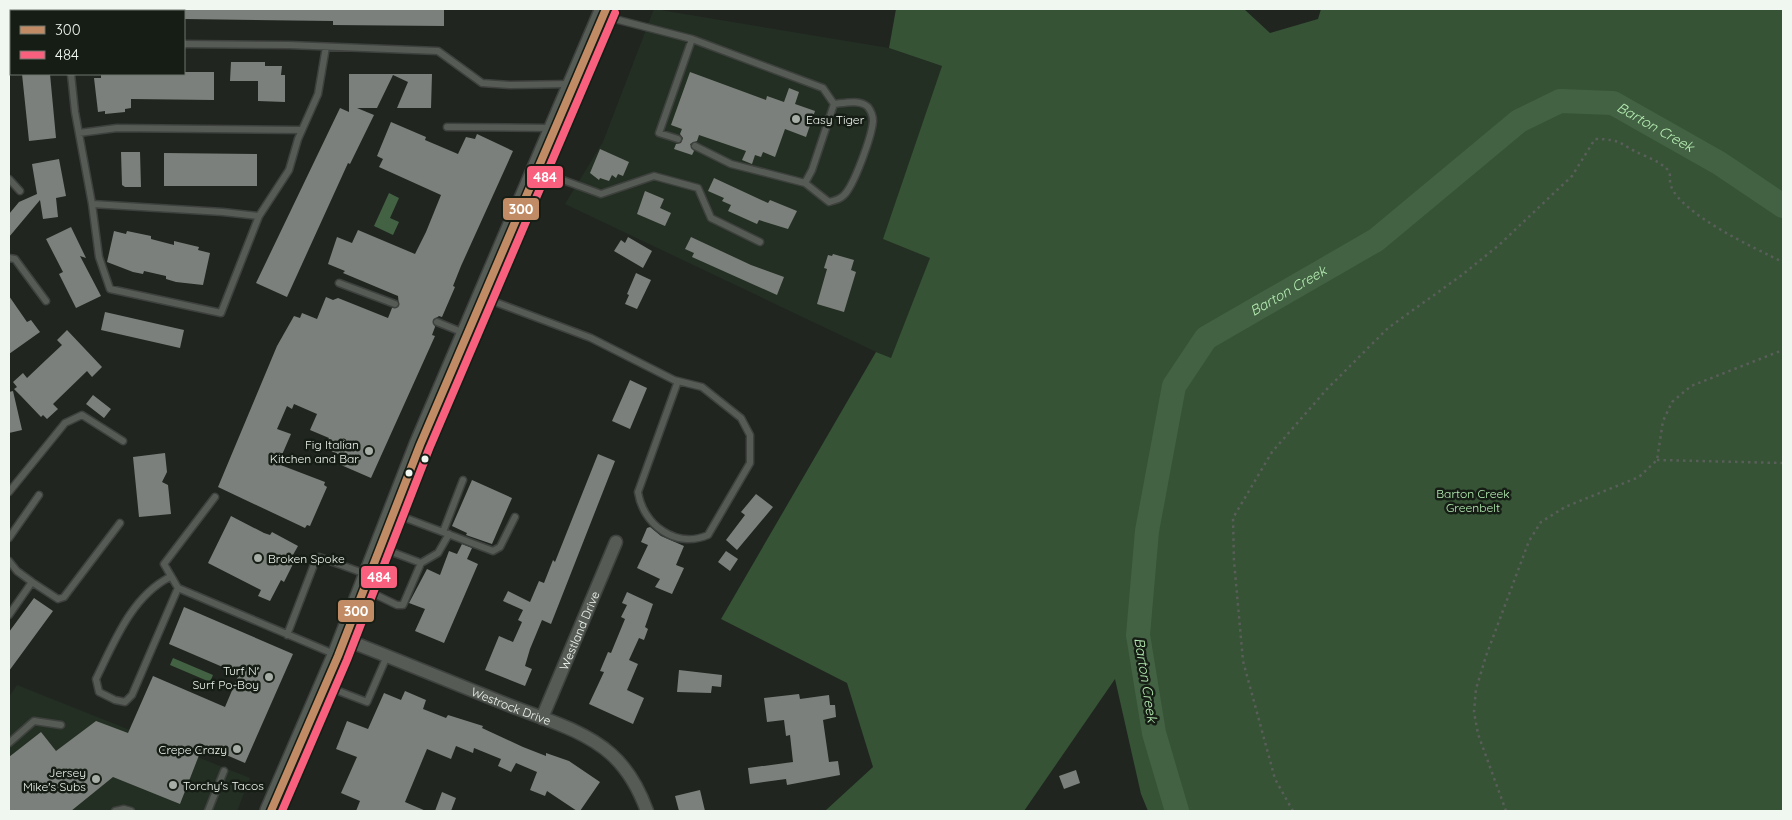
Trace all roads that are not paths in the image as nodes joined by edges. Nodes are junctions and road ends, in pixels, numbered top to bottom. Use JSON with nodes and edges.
{"nodes":[{"id":1,"x":605,"y":12,"type":"edge"},
{"id":2,"x":692,"y":39,"type":"junction"},
{"id":3,"x":185,"y":44,"type":"edge"},
{"id":4,"x":326,"y":47,"type":"junction"},
{"id":5,"x":72,"y":75,"type":"edge"},
{"id":6,"x":574,"y":84,"type":"junction"},
{"id":7,"x":834,"y":104,"type":"junction"},
{"id":8,"x":447,"y":127,"type":"dead end"},
{"id":9,"x":555,"y":128,"type":"junction"},
{"id":10,"x":302,"y":130,"type":"junction"},
{"id":11,"x":79,"y":133,"type":"junction"},
{"id":12,"x":678,"y":139,"type":"dead end"},
{"id":13,"x":696,"y":146,"type":"dead end"},
{"id":14,"x":537,"y":171,"type":"junction"},
{"id":15,"x":9,"y":179,"type":"edge"},
{"id":16,"x":805,"y":183,"type":"junction"},
{"id":17,"x":20,"y":190,"type":"dead end"},
{"id":18,"x":92,"y":204,"type":"junction"},
{"id":19,"x":259,"y":216,"type":"junction"},
{"id":20,"x":760,"y":242,"type":"dead end"},
{"id":21,"x":9,"y":258,"type":"edge"},
{"id":22,"x":339,"y":284,"type":"dead end"},
{"id":23,"x":483,"y":297,"type":"junction"},
{"id":24,"x":46,"y":301,"type":"dead end"},
{"id":25,"x":395,"y":304,"type":"dead end"},
{"id":26,"x":436,"y":322,"type":"dead end"},
{"id":27,"x":467,"y":334,"type":"junction"},
{"id":28,"x":678,"y":381,"type":"junction"},
{"id":29,"x":123,"y":441,"type":"dead end"},
{"id":30,"x":463,"y":480,"type":"dead end"},
{"id":31,"x":9,"y":492,"type":"edge"},
{"id":32,"x":39,"y":495,"type":"dead end"},
{"id":33,"x":215,"y":497,"type":"dead end"},
{"id":34,"x":394,"y":513,"type":"junction"},
{"id":35,"x":515,"y":517,"type":"dead end"},
{"id":36,"x":120,"y":523,"type":"dead end"},
{"id":37,"x":446,"y":533,"type":"junction"},
{"id":38,"x":9,"y":538,"type":"edge"},
{"id":39,"x":616,"y":542,"type":"dead end"},
{"id":40,"x":380,"y":547,"type":"junction"},
{"id":41,"x":9,"y":561,"type":"edge"},
{"id":42,"x":421,"y":563,"type":"junction"},
{"id":43,"x":170,"y":577,"type":"junction"},
{"id":44,"x":32,"y":582,"type":"junction"},
{"id":45,"x":367,"y":582,"type":"junction"},
{"id":46,"x":178,"y":588,"type":"junction"},
{"id":47,"x":9,"y":615,"type":"edge"},
{"id":48,"x":288,"y":635,"type":"junction"},
{"id":49,"x":341,"y":647,"type":"junction"},
{"id":50,"x":387,"y":656,"type":"junction"},
{"id":51,"x":325,"y":686,"type":"junction"},
{"id":52,"x":542,"y":718,"type":"junction"},
{"id":53,"x":61,"y":725,"type":"dead end"},
{"id":54,"x":9,"y":743,"type":"edge"},
{"id":55,"x":224,"y":771,"type":"dead end"},
{"id":56,"x":276,"y":810,"type":"edge"},
{"id":57,"x":115,"y":811,"type":"edge"},
{"id":58,"x":131,"y":811,"type":"edge"},
{"id":59,"x":208,"y":811,"type":"edge"},
{"id":60,"x":647,"y":811,"type":"edge"}],
"edges":[{"from":1,"to":2,"type":"lane"},
{"from":1,"to":6,"type":"main road"},
{"from":2,"to":7,"type":"lane"},
{"from":2,"to":12,"type":"lane"},
{"from":3,"to":4,"type":"lane"},
{"from":4,"to":6,"type":"lane"},
{"from":4,"to":10,"type":"lane"},
{"from":5,"to":11,"type":"lane"},
{"from":6,"to":9,"type":"main road"},
{"from":7,"to":16,"type":"lane"},
{"from":7,"to":16,"type":"lane"},
{"from":8,"to":9,"type":"lane"},
{"from":9,"to":14,"type":"main road"},
{"from":10,"to":11,"type":"lane"},
{"from":10,"to":19,"type":"lane"},
{"from":11,"to":18,"type":"lane"},
{"from":13,"to":16,"type":"lane"},
{"from":14,"to":20,"type":"lane"},
{"from":14,"to":23,"type":"main road"},
{"from":15,"to":17,"type":"lane"},
{"from":18,"to":19,"type":"lane"},
{"from":18,"to":19,"type":"lane"},
{"from":21,"to":24,"type":"lane"},
{"from":22,"to":25,"type":"lane"},
{"from":23,"to":27,"type":"main road"},
{"from":23,"to":28,"type":"lane"},
{"from":26,"to":27,"type":"lane"},
{"from":27,"to":34,"type":"main road"},
{"from":28,"to":28,"type":"lane"},
{"from":29,"to":31,"type":"lane"},
{"from":30,"to":37,"type":"lane"},
{"from":32,"to":38,"type":"lane"},
{"from":33,"to":43,"type":"lane"},
{"from":34,"to":37,"type":"lane"},
{"from":34,"to":40,"type":"main road"},
{"from":35,"to":37,"type":"lane"},
{"from":36,"to":44,"type":"lane"},
{"from":37,"to":42,"type":"lane"},
{"from":39,"to":52,"type":"street","name":"Westland Drive"},
{"from":40,"to":42,"type":"lane"},
{"from":40,"to":45,"type":"main road"},
{"from":41,"to":44,"type":"lane"},
{"from":42,"to":45,"type":"lane"},
{"from":43,"to":46,"type":"lane"},
{"from":43,"to":46,"type":"lane"},
{"from":44,"to":47,"type":"lane"},
{"from":45,"to":48,"type":"lane"},
{"from":45,"to":49,"type":"main road"},
{"from":46,"to":48,"type":"lane"},
{"from":48,"to":49,"type":"lane"},
{"from":49,"to":50,"type":"street","name":"Westrock Drive"},
{"from":49,"to":51,"type":"main road"},
{"from":50,"to":51,"type":"lane"},
{"from":50,"to":52,"type":"street","name":"Westrock Drive"},
{"from":51,"to":56,"type":"main road"},
{"from":52,"to":60,"type":"street","name":"Westrock Drive"},
{"from":53,"to":54,"type":"lane"},
{"from":55,"to":59,"type":"lane"},
{"from":57,"to":58,"type":"lane"}]}
